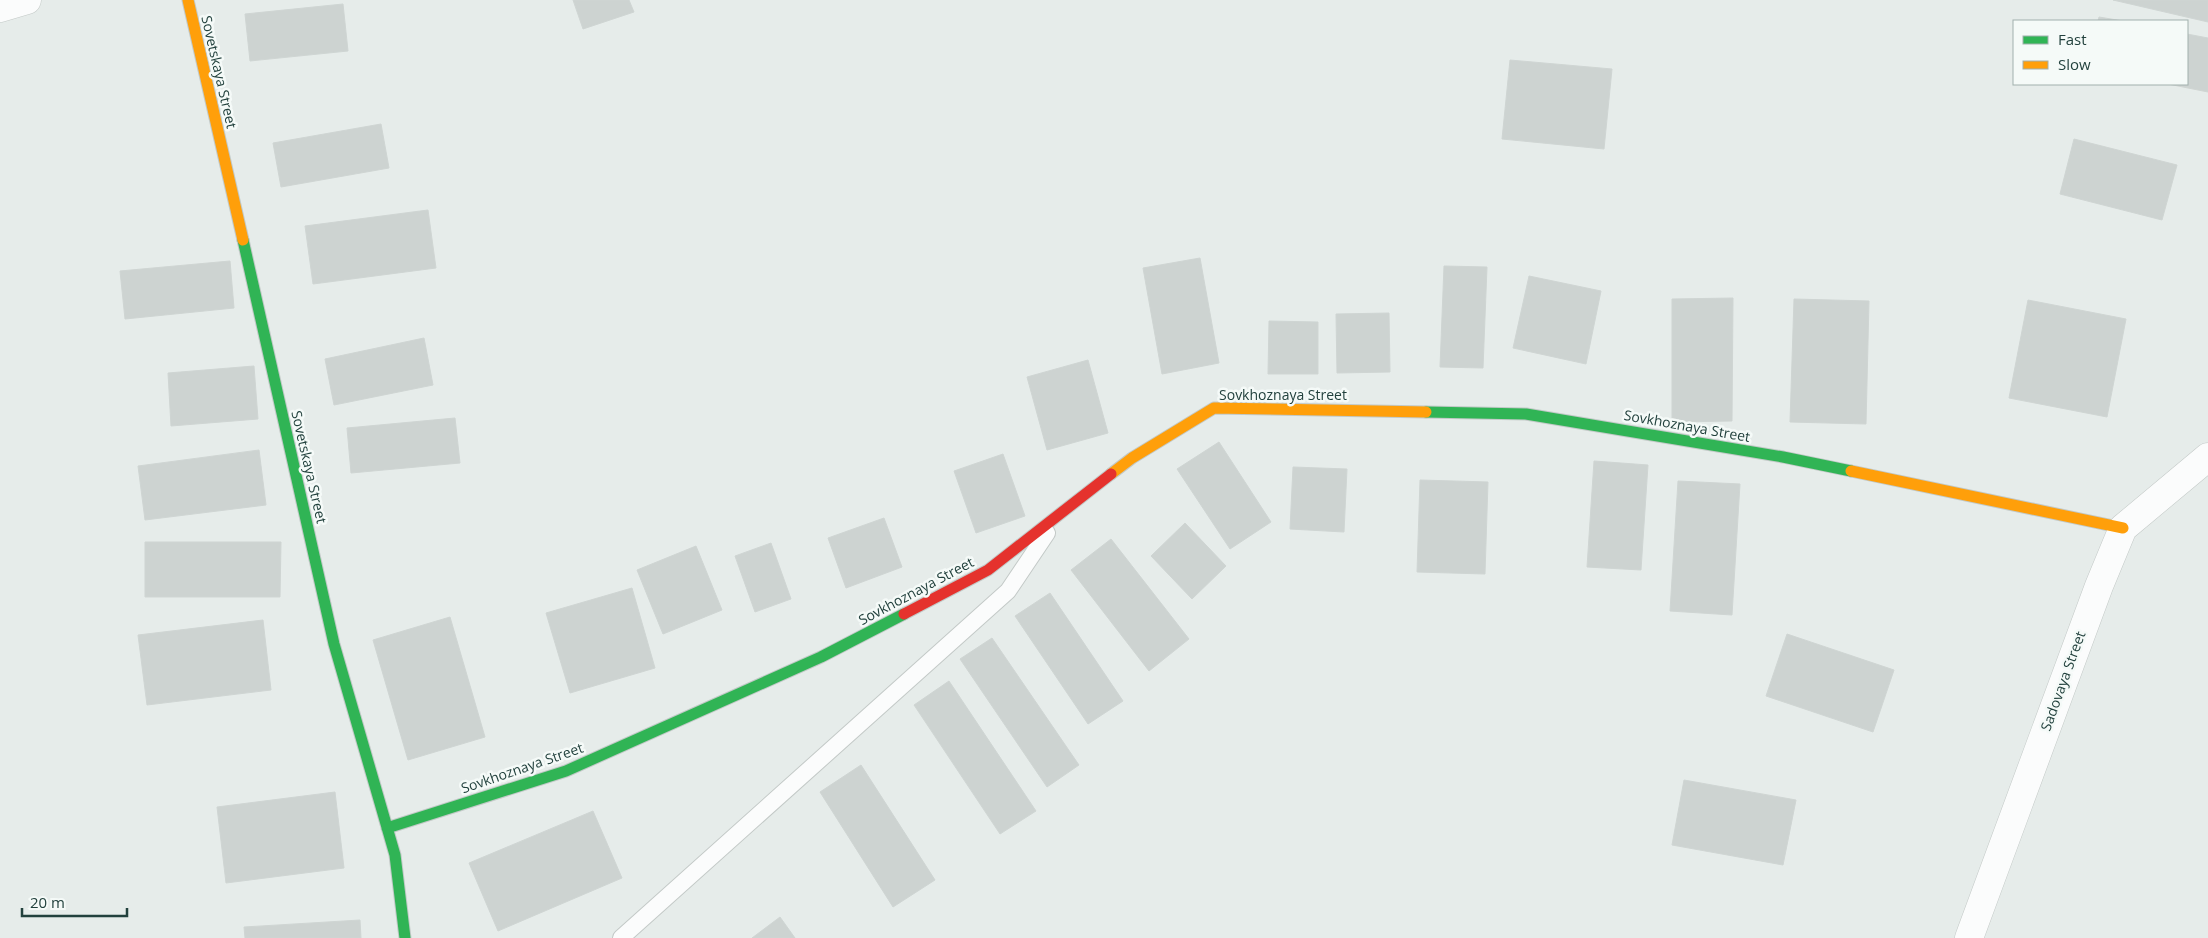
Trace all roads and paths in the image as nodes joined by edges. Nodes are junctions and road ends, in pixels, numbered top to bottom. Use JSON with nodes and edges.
{"nodes":[{"id":1,"x":27,"y":0,"type":"edge"},
{"id":2,"x":188,"y":0,"type":"edge"},
{"id":3,"x":0,"y":8,"type":"edge"},
{"id":4,"x":2208,"y":457,"type":"edge"},
{"id":5,"x":1059,"y":515,"type":"junction"},
{"id":6,"x":2123,"y":528,"type":"junction"},
{"id":7,"x":387,"y":828,"type":"junction"},
{"id":8,"x":405,"y":938,"type":"edge"},
{"id":9,"x":621,"y":938,"type":"edge"},
{"id":10,"x":1968,"y":938,"type":"edge"}],
"edges":[{"from":1,"to":3,"type":"street"},
{"from":2,"to":7,"type":"street","name":"Sovetskaya Street"},
{"from":4,"to":6,"type":"street","name":"Sadovaya Street"},
{"from":5,"to":6,"type":"street","name":"Sovkhoznaya Street"},
{"from":5,"to":7,"type":"street","name":"Sovkhoznaya Street"},
{"from":5,"to":9,"type":"lane"},
{"from":6,"to":10,"type":"street","name":"Sadovaya Street"},
{"from":7,"to":8,"type":"street","name":"Sovetskaya Street"}]}
